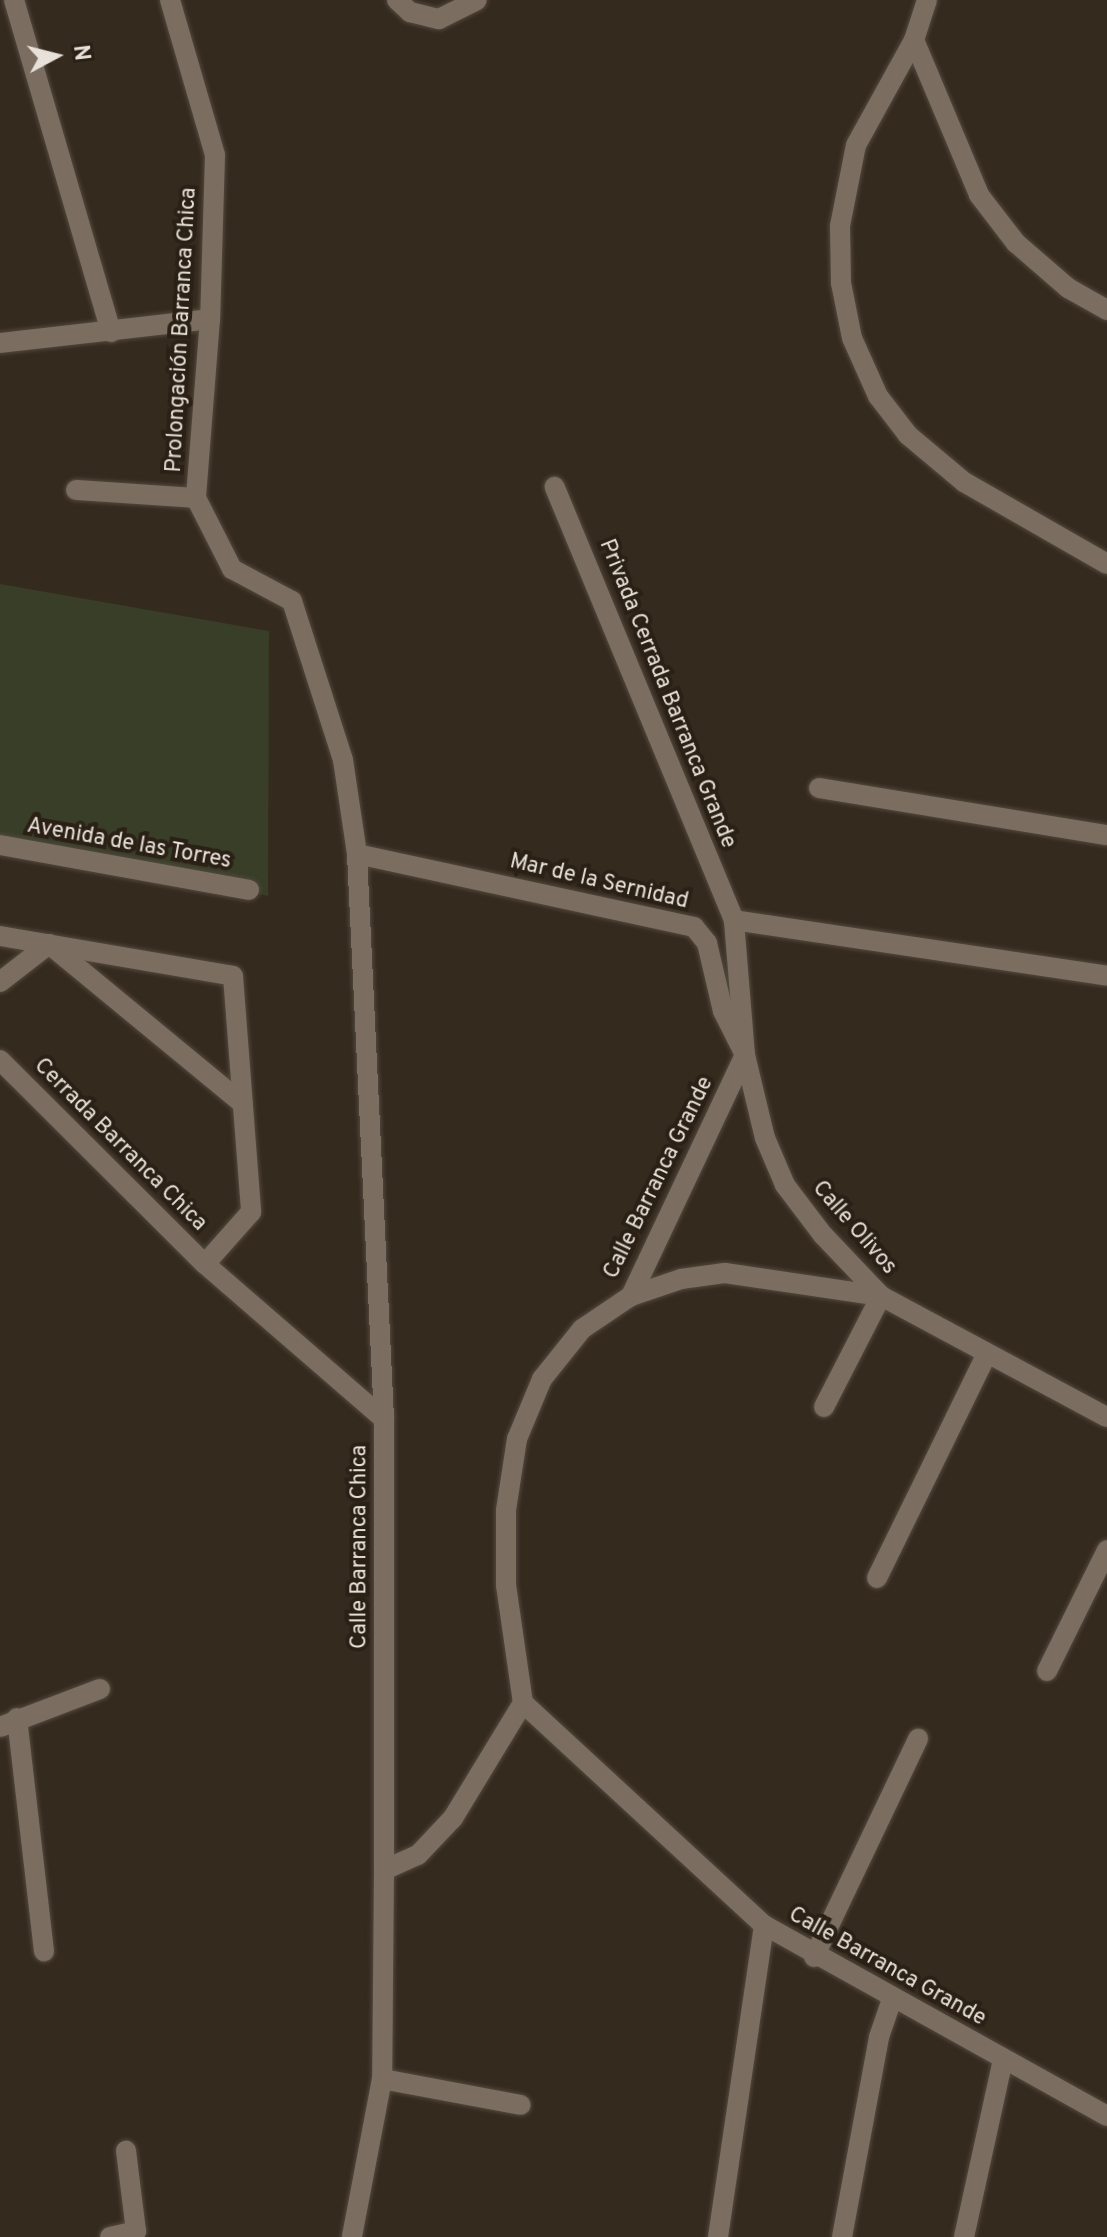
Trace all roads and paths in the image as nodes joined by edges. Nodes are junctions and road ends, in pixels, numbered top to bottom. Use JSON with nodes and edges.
{"nodes":[{"id":1,"x":14,"y":0,"type":"edge"},
{"id":2,"x":170,"y":0,"type":"edge"},
{"id":3,"x":397,"y":0,"type":"edge"},
{"id":4,"x":477,"y":0,"type":"edge"},
{"id":5,"x":927,"y":0,"type":"edge"},
{"id":6,"x":914,"y":40,"type":"junction"},
{"id":7,"x":1107,"y":310,"type":"edge"},
{"id":8,"x":210,"y":319,"type":"junction"},
{"id":9,"x":111,"y":332,"type":"junction"},
{"id":10,"x":0,"y":343,"type":"edge"},
{"id":11,"x":555,"y":487,"type":"dead end"},
{"id":12,"x":76,"y":490,"type":"dead end"},
{"id":13,"x":196,"y":498,"type":"junction"},
{"id":14,"x":1107,"y":564,"type":"edge"},
{"id":15,"x":819,"y":788,"type":"dead end"},
{"id":16,"x":1107,"y":835,"type":"edge"},
{"id":17,"x":0,"y":845,"type":"edge"},
{"id":18,"x":357,"y":854,"type":"junction"},
{"id":19,"x":249,"y":890,"type":"dead end"},
{"id":20,"x":734,"y":920,"type":"junction"},
{"id":21,"x":0,"y":936,"type":"edge"},
{"id":22,"x":49,"y":944,"type":"junction"},
{"id":23,"x":1107,"y":976,"type":"edge"},
{"id":24,"x":0,"y":982,"type":"edge"},
{"id":25,"x":745,"y":1055,"type":"junction"},
{"id":26,"x":0,"y":1060,"type":"edge"},
{"id":27,"x":243,"y":1104,"type":"junction"},
{"id":28,"x":205,"y":1264,"type":"junction"},
{"id":29,"x":631,"y":1296,"type":"junction"},
{"id":30,"x":881,"y":1296,"type":"junction"},
{"id":31,"x":987,"y":1353,"type":"junction"},
{"id":32,"x":824,"y":1407,"type":"dead end"},
{"id":33,"x":1107,"y":1417,"type":"edge"},
{"id":34,"x":384,"y":1419,"type":"junction"},
{"id":35,"x":1107,"y":1550,"type":"edge"},
{"id":36,"x":877,"y":1578,"type":"dead end"},
{"id":37,"x":1047,"y":1671,"type":"dead end"},
{"id":38,"x":100,"y":1689,"type":"dead end"},
{"id":39,"x":523,"y":1703,"type":"junction"},
{"id":40,"x":8,"y":1722,"type":"edge"},
{"id":41,"x":918,"y":1739,"type":"dead end"},
{"id":42,"x":384,"y":1870,"type":"junction"},
{"id":43,"x":764,"y":1925,"type":"junction"},
{"id":44,"x":44,"y":1951,"type":"dead end"},
{"id":45,"x":814,"y":1957,"type":"junction"},
{"id":46,"x":892,"y":1999,"type":"junction"},
{"id":47,"x":1003,"y":2060,"type":"junction"},
{"id":48,"x":382,"y":2079,"type":"junction"},
{"id":49,"x":521,"y":2105,"type":"dead end"},
{"id":50,"x":1107,"y":2116,"type":"edge"},
{"id":51,"x":126,"y":2151,"type":"dead end"},
{"id":52,"x":110,"y":2237,"type":"edge"},
{"id":53,"x":352,"y":2237,"type":"edge"},
{"id":54,"x":718,"y":2237,"type":"edge"},
{"id":55,"x":842,"y":2237,"type":"edge"},
{"id":56,"x":964,"y":2237,"type":"edge"}],
"edges":[{"from":1,"to":9,"type":"street"},
{"from":2,"to":8,"type":"street","name":"Prolongación Barranca Chica"},
{"from":3,"to":4,"type":"street"},
{"from":5,"to":6,"type":"street"},
{"from":6,"to":7,"type":"street"},
{"from":6,"to":14,"type":"street"},
{"from":8,"to":9,"type":"street"},
{"from":8,"to":13,"type":"street","name":"Prolongación Barranca Chica"},
{"from":9,"to":10,"type":"street"},
{"from":11,"to":20,"type":"street","name":"Privada Cerrada Barranca Grande"},
{"from":12,"to":13,"type":"street"},
{"from":13,"to":18,"type":"street","name":"Prolongación Barranca Chica"},
{"from":15,"to":16,"type":"street"},
{"from":17,"to":19,"type":"street","name":"Avenida de las Torres"},
{"from":18,"to":25,"type":"street","name":"Mar de la Sernidad"},
{"from":18,"to":34,"type":"street","name":"Calle Barranca Chica"},
{"from":20,"to":23,"type":"street"},
{"from":20,"to":25,"type":"street","name":"Calle Barranca Grande"},
{"from":21,"to":22,"type":"street"},
{"from":22,"to":24,"type":"street"},
{"from":22,"to":27,"type":"street"},
{"from":22,"to":27,"type":"street"},
{"from":25,"to":29,"type":"street","name":"Calle Barranca Grande"},
{"from":25,"to":30,"type":"street","name":"Calle Olivos"},
{"from":26,"to":28,"type":"street","name":"Cerrada Barranca Chica"},
{"from":27,"to":28,"type":"street"},
{"from":28,"to":34,"type":"street","name":"Cerrada Barranca Chica"},
{"from":29,"to":30,"type":"street","name":"Calle Olivos"},
{"from":29,"to":39,"type":"street","name":"Calle Barranca Grande"},
{"from":30,"to":31,"type":"street","name":"Calle Olivos"},
{"from":30,"to":32,"type":"street"},
{"from":31,"to":33,"type":"street","name":"Calle Olivos"},
{"from":31,"to":36,"type":"street"},
{"from":34,"to":42,"type":"street","name":"Calle Barranca Chica"},
{"from":35,"to":37,"type":"street"},
{"from":38,"to":40,"type":"street"},
{"from":39,"to":42,"type":"street"},
{"from":39,"to":43,"type":"street","name":"Calle Barranca Grande"},
{"from":40,"to":44,"type":"street"},
{"from":41,"to":45,"type":"street"},
{"from":42,"to":48,"type":"street","name":"Calle Barranca Chica"},
{"from":43,"to":45,"type":"street","name":"Calle Barranca Grande"},
{"from":43,"to":54,"type":"street"},
{"from":45,"to":46,"type":"street","name":"Calle Barranca Grande"},
{"from":46,"to":47,"type":"street","name":"Calle Barranca Grande"},
{"from":46,"to":55,"type":"street"},
{"from":47,"to":50,"type":"street","name":"Calle Barranca Grande"},
{"from":47,"to":56,"type":"street"},
{"from":48,"to":49,"type":"street"},
{"from":48,"to":53,"type":"street","name":"Calle Barranca Chica"},
{"from":51,"to":52,"type":"street"}]}
